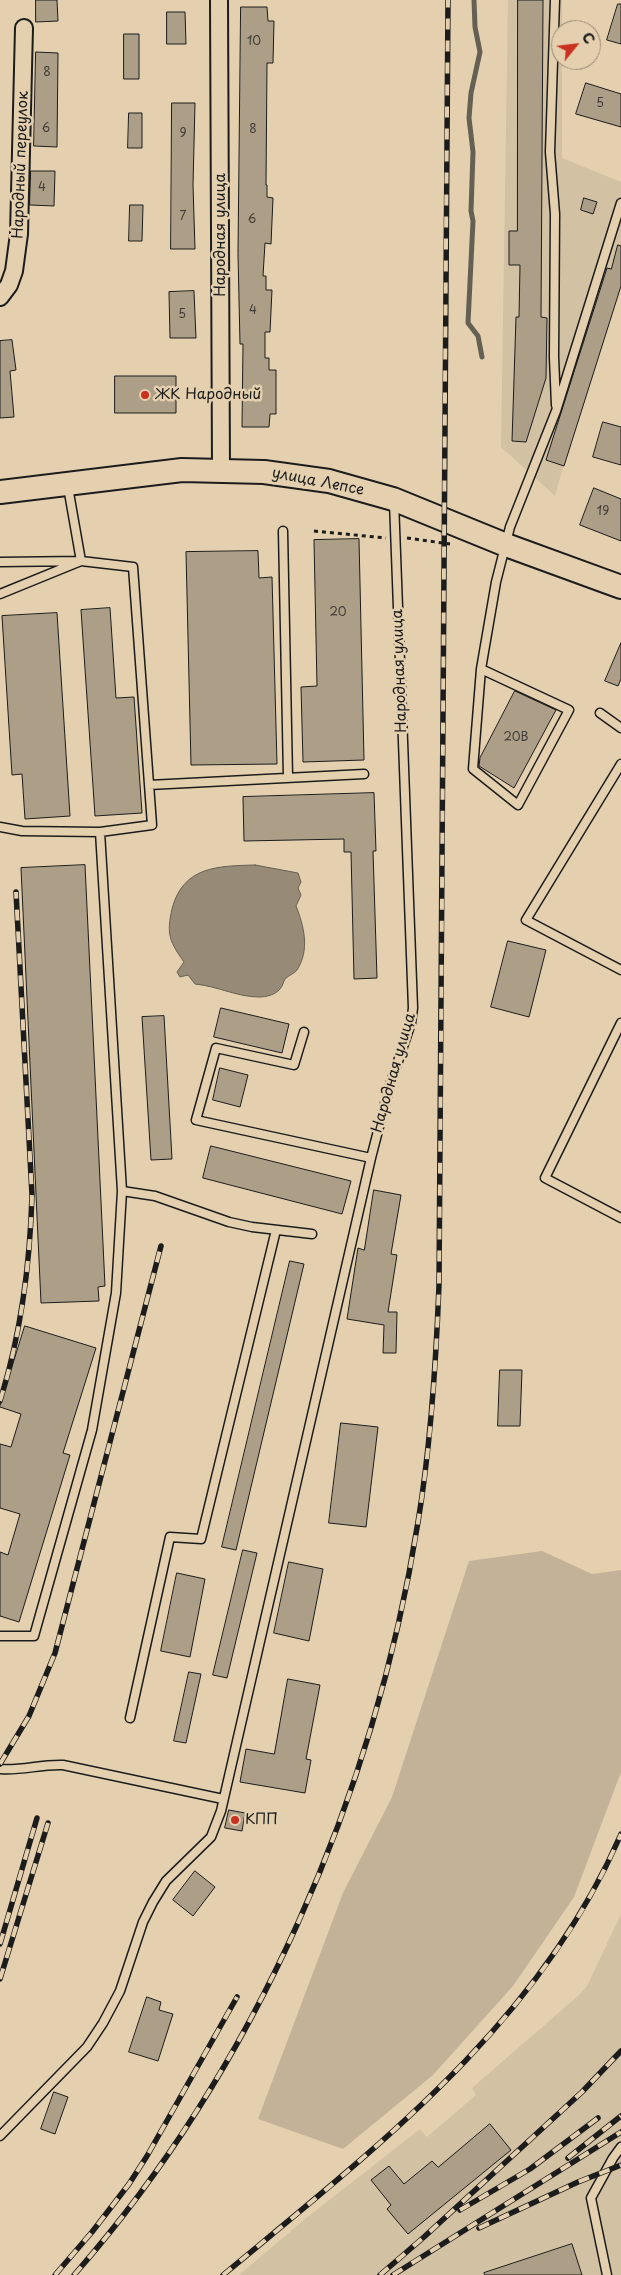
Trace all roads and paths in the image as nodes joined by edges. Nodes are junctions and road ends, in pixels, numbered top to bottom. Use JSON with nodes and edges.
{"nodes":[{"id":1,"x":219,"y":0,"type":"edge"},
{"id":2,"x":555,"y":0,"type":"edge"},
{"id":3,"x":24,"y":28,"type":"dead end"},
{"id":4,"x":621,"y":202,"type":"edge"},
{"id":5,"x":0,"y":297,"type":"edge"},
{"id":6,"x":556,"y":412,"type":"junction"},
{"id":7,"x":222,"y":469,"type":"junction"},
{"id":8,"x":67,"y":482,"type":"junction"},
{"id":9,"x":0,"y":492,"type":"edge"},
{"id":10,"x":394,"y":499,"type":"junction"},
{"id":11,"x":283,"y":531,"type":"dead end"},
{"id":12,"x":506,"y":545,"type":"junction"},
{"id":13,"x":81,"y":561,"type":"junction"},
{"id":14,"x":0,"y":562,"type":"edge"},
{"id":15,"x":621,"y":587,"type":"edge"},
{"id":16,"x":0,"y":594,"type":"edge"},
{"id":17,"x":481,"y":669,"type":"junction"},
{"id":18,"x":600,"y":713,"type":"dead end"},
{"id":19,"x":621,"y":728,"type":"edge"},
{"id":20,"x":621,"y":764,"type":"edge"},
{"id":21,"x":364,"y":774,"type":"dead end"},
{"id":22,"x":288,"y":777,"type":"junction"},
{"id":23,"x":149,"y":785,"type":"junction"},
{"id":24,"x":0,"y":827,"type":"edge"},
{"id":25,"x":100,"y":832,"type":"junction"},
{"id":26,"x":621,"y":970,"type":"edge"},
{"id":27,"x":621,"y":1023,"type":"edge"},
{"id":28,"x":304,"y":1032,"type":"dead end"},
{"id":29,"x":371,"y":1158,"type":"junction"},
{"id":30,"x":122,"y":1191,"type":"junction"},
{"id":31,"x":621,"y":1218,"type":"edge"},
{"id":32,"x":276,"y":1230,"type":"junction"},
{"id":33,"x":312,"y":1234,"type":"dead end"},
{"id":34,"x":0,"y":1636,"type":"edge"},
{"id":35,"x":130,"y":1718,"type":"dead end"},
{"id":36,"x":0,"y":1769,"type":"edge"},
{"id":37,"x":223,"y":1799,"type":"junction"},
{"id":38,"x":0,"y":2136,"type":"edge"},
{"id":39,"x":621,"y":2148,"type":"edge"},
{"id":40,"x":606,"y":2275,"type":"edge"}],
"edges":[{"from":1,"to":7,"type":"street","name":"Народная улица"},
{"from":2,"to":6,"type":"lane"},
{"from":3,"to":5,"type":"street","name":"Народный переулок"},
{"from":4,"to":6,"type":"lane"},
{"from":6,"to":12,"type":"lane"},
{"from":7,"to":8,"type":"main road","name":"улица Лепсе"},
{"from":7,"to":10,"type":"main road","name":"улица Лепсе"},
{"from":8,"to":9,"type":"main road","name":"улица Лепсе"},
{"from":8,"to":13,"type":"lane"},
{"from":10,"to":12,"type":"main road","name":"улица Лепсе"},
{"from":10,"to":29,"type":"lane","name":"Народная улица"},
{"from":11,"to":22,"type":"lane"},
{"from":12,"to":15,"type":"main road","name":"улица Лепсе"},
{"from":12,"to":17,"type":"lane"},
{"from":13,"to":14,"type":"lane"},
{"from":13,"to":16,"type":"lane"},
{"from":13,"to":23,"type":"lane"},
{"from":17,"to":17,"type":"lane"},
{"from":18,"to":19,"type":"lane"},
{"from":20,"to":26,"type":"lane"},
{"from":21,"to":22,"type":"lane"},
{"from":22,"to":23,"type":"lane"},
{"from":23,"to":25,"type":"lane"},
{"from":24,"to":25,"type":"lane"},
{"from":25,"to":30,"type":"lane"},
{"from":27,"to":31,"type":"lane"},
{"from":28,"to":29,"type":"lane"},
{"from":29,"to":37,"type":"lane","name":"Народная улица"},
{"from":30,"to":32,"type":"lane"},
{"from":30,"to":34,"type":"lane"},
{"from":32,"to":33,"type":"lane"},
{"from":32,"to":35,"type":"lane"},
{"from":36,"to":37,"type":"lane"},
{"from":37,"to":38,"type":"lane","name":"Народная улица"},
{"from":39,"to":40,"type":"lane"}]}
